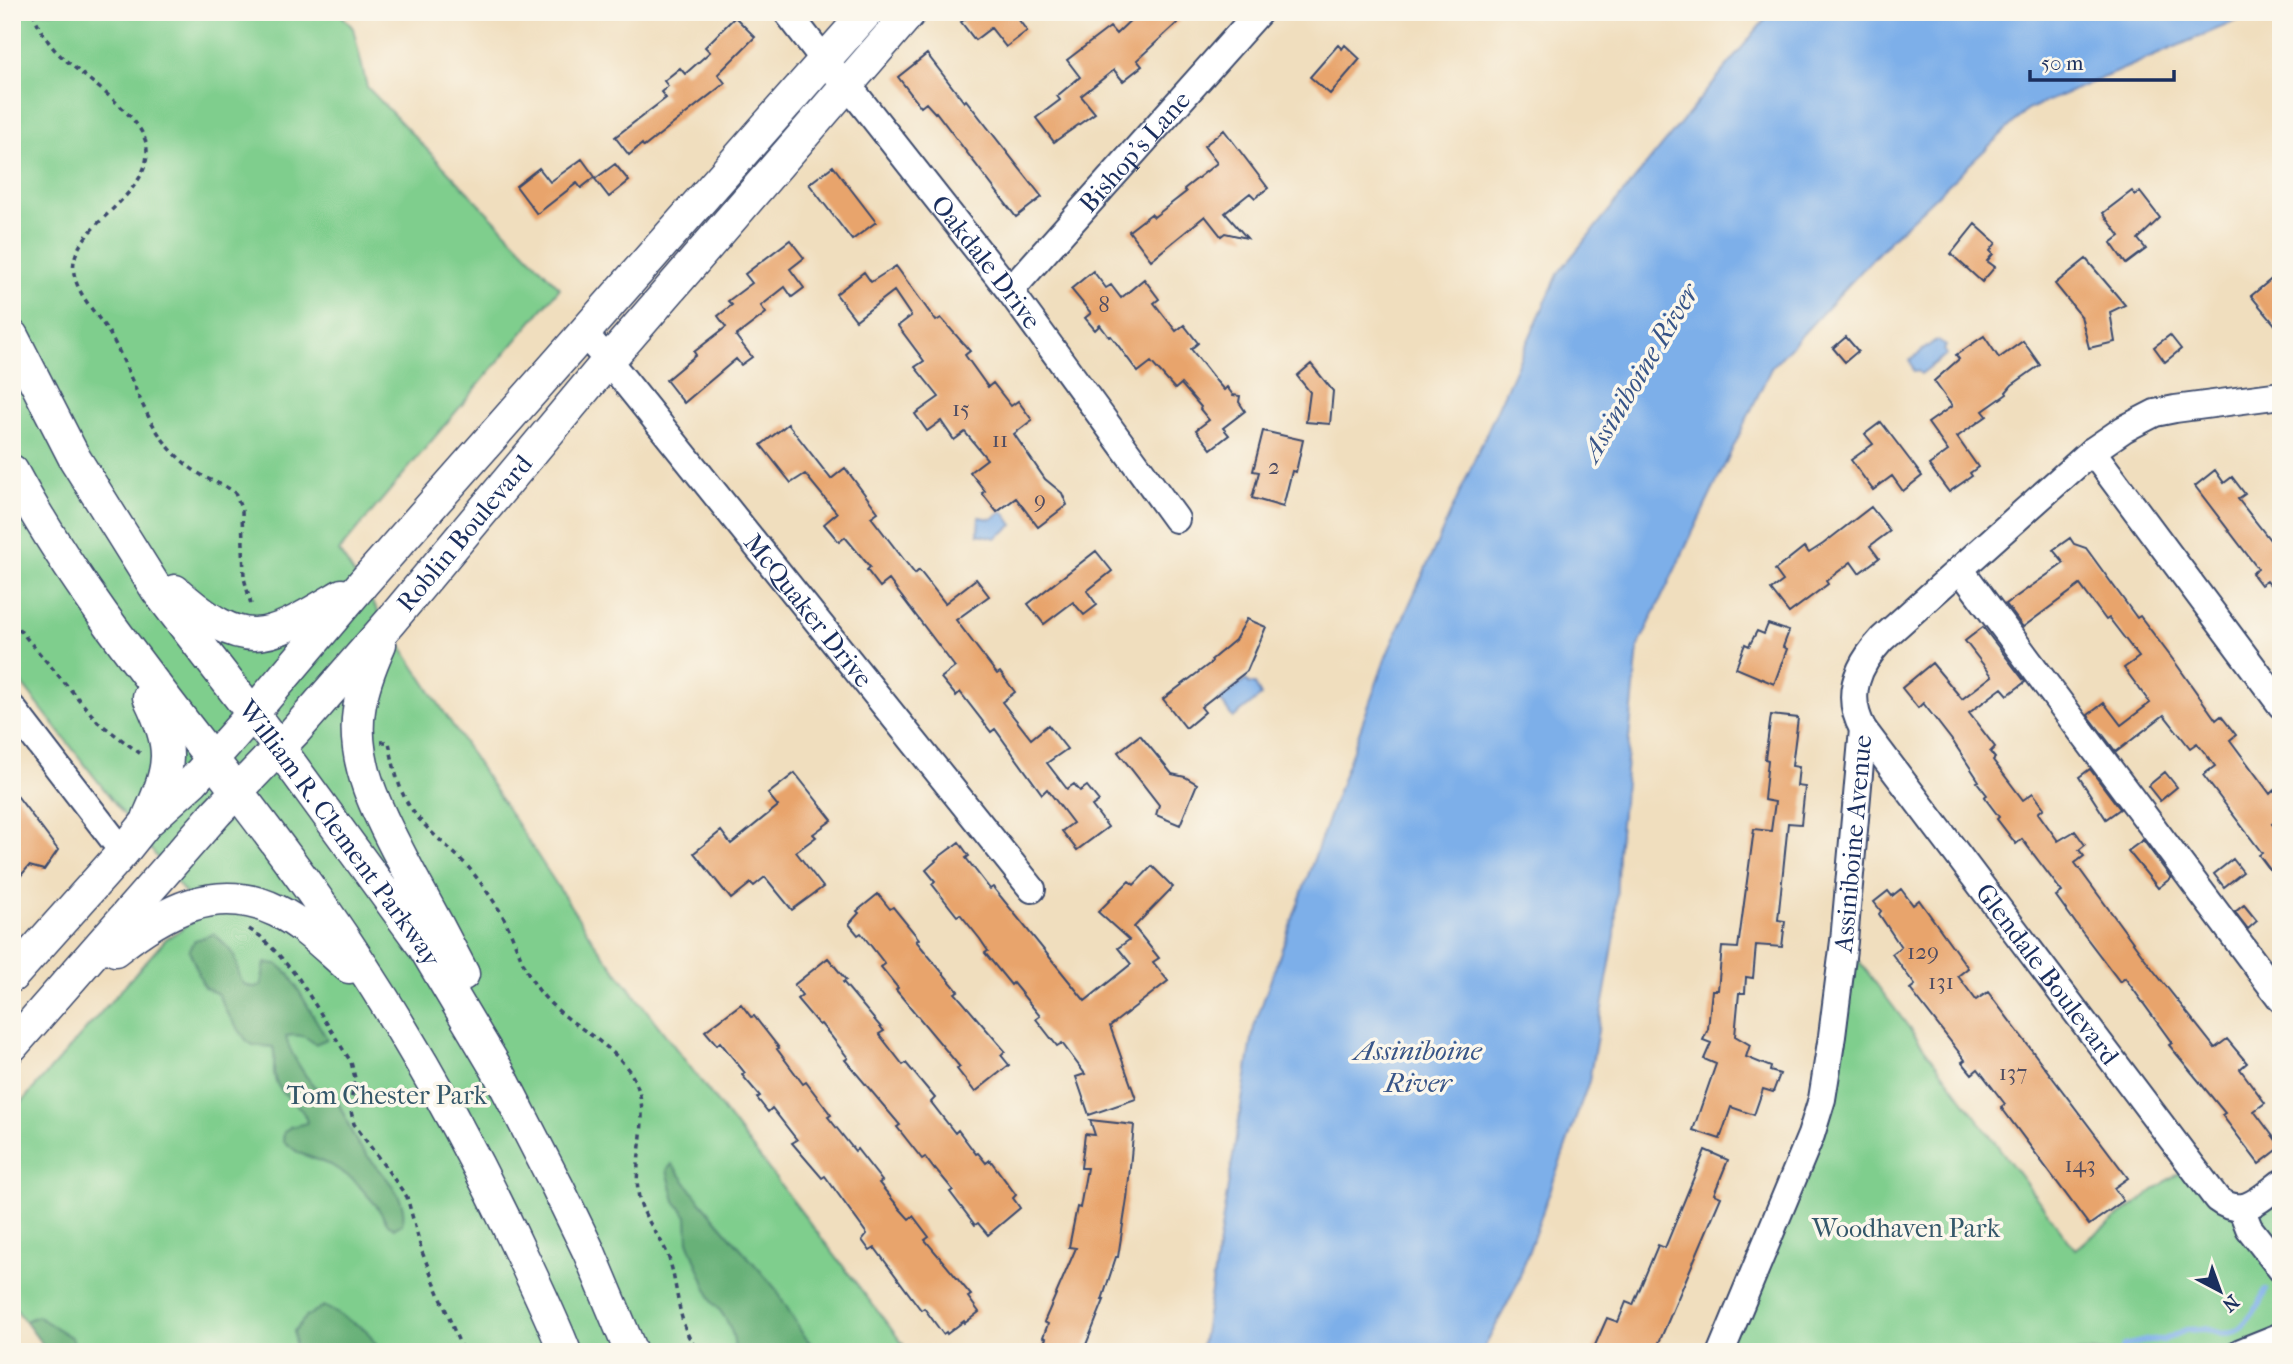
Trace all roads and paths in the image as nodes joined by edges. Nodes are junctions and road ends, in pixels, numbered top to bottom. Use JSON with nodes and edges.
{"nodes":[{"id":1,"x":33,"y":12,"type":"edge"},
{"id":2,"x":787,"y":12,"type":"edge"},
{"id":3,"x":867,"y":12,"type":"edge"},
{"id":4,"x":909,"y":12,"type":"edge"},
{"id":5,"x":1259,"y":12,"type":"edge"},
{"id":6,"x":825,"y":61,"type":"junction"},
{"id":7,"x":846,"y":84,"type":"junction"},
{"id":8,"x":1010,"y":292,"type":"junction"},
{"id":9,"x":584,"y":333,"type":"junction"},
{"id":10,"x":12,"y":336,"type":"edge"},
{"id":11,"x":608,"y":361,"type":"junction"},
{"id":12,"x":2281,"y":395,"type":"edge"},
{"id":13,"x":2092,"y":451,"type":"junction"},
{"id":14,"x":12,"y":471,"type":"edge"},
{"id":15,"x":1176,"y":519,"type":"dead end"},
{"id":16,"x":133,"y":554,"type":"junction"},
{"id":17,"x":1960,"y":569,"type":"junction"},
{"id":18,"x":364,"y":582,"type":"junction"},
{"id":19,"x":12,"y":621,"type":"edge"},
{"id":20,"x":390,"y":622,"type":"junction"},
{"id":21,"x":254,"y":634,"type":"junction"},
{"id":22,"x":125,"y":648,"type":"junction"},
{"id":23,"x":2281,"y":705,"type":"edge"},
{"id":24,"x":12,"y":708,"type":"edge"},
{"id":25,"x":253,"y":713,"type":"junction"},
{"id":26,"x":1863,"y":729,"type":"junction"},
{"id":27,"x":360,"y":742,"type":"junction"},
{"id":28,"x":279,"y":748,"type":"junction"},
{"id":29,"x":212,"y":759,"type":"junction"},
{"id":30,"x":167,"y":764,"type":"junction"},
{"id":31,"x":237,"y":792,"type":"junction"},
{"id":32,"x":147,"y":822,"type":"junction"},
{"id":33,"x":123,"y":852,"type":"junction"},
{"id":34,"x":1032,"y":889,"type":"dead end"},
{"id":35,"x":244,"y":926,"type":"dead end"},
{"id":36,"x":12,"y":976,"type":"edge"},
{"id":37,"x":59,"y":995,"type":"junction"},
{"id":38,"x":383,"y":996,"type":"junction"},
{"id":39,"x":2281,"y":999,"type":"edge"},
{"id":40,"x":12,"y":1046,"type":"edge"},
{"id":41,"x":490,"y":1058,"type":"junction"},
{"id":42,"x":2281,"y":1183,"type":"edge"},
{"id":43,"x":2241,"y":1208,"type":"junction"},
{"id":44,"x":2281,"y":1269,"type":"edge"},
{"id":45,"x":2281,"y":1336,"type":"edge"},
{"id":46,"x":692,"y":1344,"type":"junction"},
{"id":47,"x":463,"y":1352,"type":"edge"},
{"id":48,"x":565,"y":1352,"type":"edge"},
{"id":49,"x":631,"y":1352,"type":"edge"},
{"id":50,"x":693,"y":1352,"type":"edge"},
{"id":51,"x":700,"y":1352,"type":"edge"},
{"id":52,"x":1721,"y":1352,"type":"edge"},
{"id":53,"x":2241,"y":1352,"type":"edge"}],
"edges":[{"from":1,"to":21,"type":"path"},
{"from":2,"to":6,"type":"street","name":"Oakdale Drive"},
{"from":3,"to":6,"type":"main road","name":"Roblin Boulevard"},
{"from":4,"to":7,"type":"main road","name":"Roblin Boulevard"},
{"from":5,"to":8,"type":"street","name":"Bishop's Lane"},
{"from":6,"to":7,"type":"street","name":"Oakdale Drive"},
{"from":6,"to":9,"type":"main road","name":"Roblin Boulevard"},
{"from":7,"to":8,"type":"street","name":"Oakdale Drive"},
{"from":7,"to":11,"type":"main road","name":"Roblin Boulevard"},
{"from":8,"to":15,"type":"street","name":"Oakdale Drive"},
{"from":9,"to":11,"type":"street","name":"McQuaker Drive"},
{"from":9,"to":18,"type":"main road","name":"Roblin Boulevard"},
{"from":10,"to":16,"type":"main road","name":"William R. Clement Parkway"},
{"from":11,"to":20,"type":"main road","name":"Roblin Boulevard"},
{"from":11,"to":34,"type":"street","name":"McQuaker Drive"},
{"from":12,"to":13,"type":"street","name":"Assiniboine Avenue"},
{"from":13,"to":17,"type":"street","name":"Assiniboine Avenue"},
{"from":13,"to":23,"type":"street"},
{"from":14,"to":22,"type":"main road"},
{"from":16,"to":21,"type":"main road"},
{"from":16,"to":25,"type":"main road","name":"William R. Clement Parkway"},
{"from":17,"to":26,"type":"street","name":"Assiniboine Avenue"},
{"from":17,"to":39,"type":"street"},
{"from":18,"to":21,"type":"main road"},
{"from":18,"to":25,"type":"main road","name":"Roblin Boulevard"},
{"from":19,"to":30,"type":"path"},
{"from":20,"to":27,"type":"main road"},
{"from":20,"to":28,"type":"main road","name":"Roblin Boulevard"},
{"from":22,"to":29,"type":"main road"},
{"from":22,"to":30,"type":"main road"},
{"from":24,"to":33,"type":"street"},
{"from":25,"to":28,"type":"main road","name":"William R. Clement Parkway"},
{"from":25,"to":29,"type":"main road","name":"Roblin Boulevard"},
{"from":26,"to":43,"type":"street","name":"Glendale Boulevard"},
{"from":26,"to":52,"type":"street","name":"Assiniboine Avenue"},
{"from":27,"to":41,"type":"main road"},
{"from":27,"to":46,"type":"path"},
{"from":28,"to":31,"type":"main road","name":"Roblin Boulevard"},
{"from":28,"to":41,"type":"main road","name":"William R. Clement Parkway"},
{"from":29,"to":31,"type":"main road"},
{"from":29,"to":32,"type":"main road","name":"Roblin Boulevard"},
{"from":30,"to":32,"type":"main road"},
{"from":31,"to":37,"type":"main road","name":"Roblin Boulevard"},
{"from":31,"to":38,"type":"main road"},
{"from":32,"to":33,"type":"main road","name":"Roblin Boulevard"},
{"from":33,"to":36,"type":"main road","name":"Roblin Boulevard"},
{"from":35,"to":47,"type":"path"},
{"from":37,"to":38,"type":"main road"},
{"from":37,"to":40,"type":"main road","name":"Roblin Boulevard"},
{"from":38,"to":48,"type":"main road"},
{"from":41,"to":49,"type":"main road","name":"William R. Clement Parkway"},
{"from":42,"to":43,"type":"street"},
{"from":43,"to":44,"type":"street"},
{"from":45,"to":53,"type":"street"},
{"from":46,"to":50,"type":"path"},
{"from":46,"to":51,"type":"path"}]}
